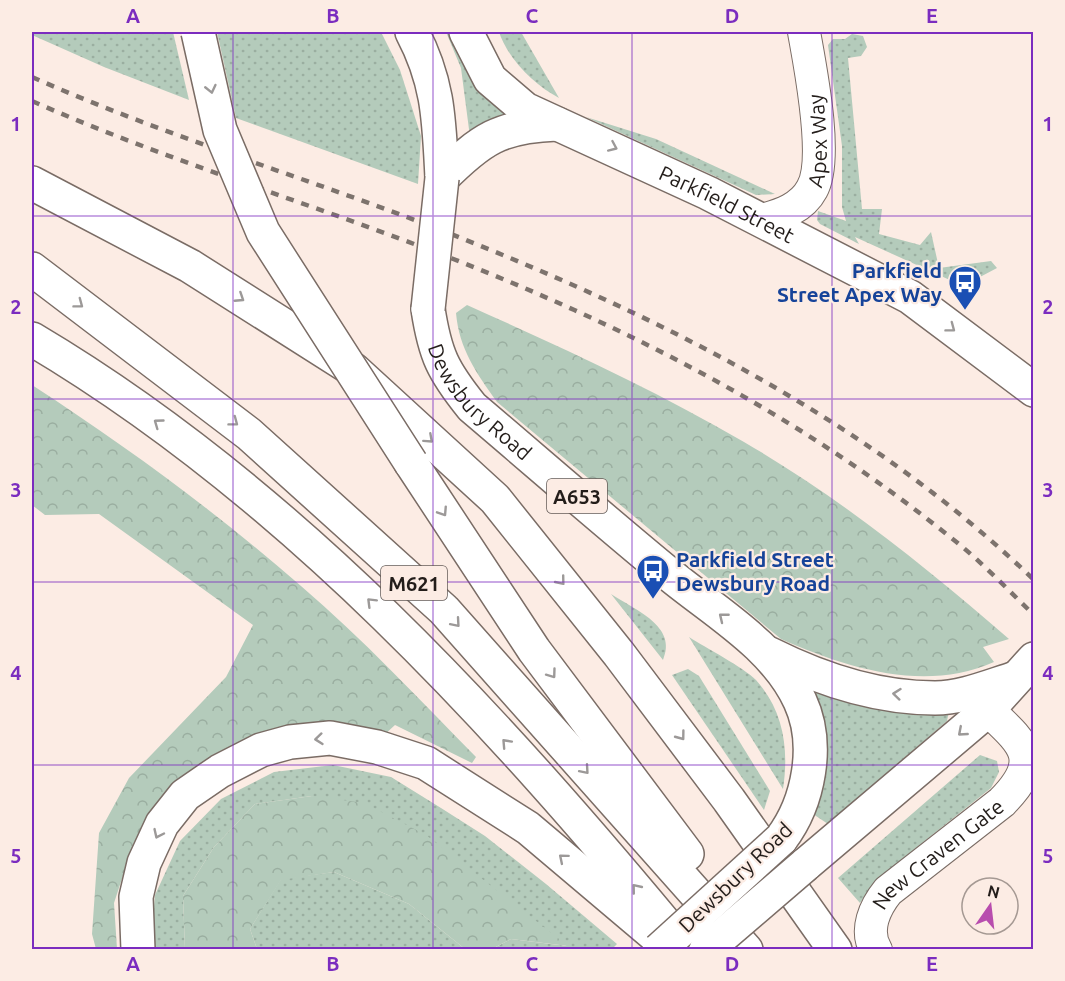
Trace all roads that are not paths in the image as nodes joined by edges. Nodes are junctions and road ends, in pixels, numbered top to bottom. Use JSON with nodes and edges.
{"nodes":[{"id":1,"x":198,"y":32,"type":"edge"},
{"id":2,"x":412,"y":32,"type":"edge"},
{"id":3,"x":466,"y":32,"type":"edge"},
{"id":4,"x":804,"y":32,"type":"edge"},
{"id":5,"x":559,"y":124,"type":"junction"},
{"id":6,"x":441,"y":178,"type":"junction"},
{"id":7,"x":32,"y":183,"type":"edge"},
{"id":8,"x":762,"y":220,"type":"junction"},
{"id":9,"x":32,"y":269,"type":"edge"},
{"id":10,"x":32,"y":339,"type":"edge"},
{"id":11,"x":1034,"y":390,"type":"edge"},
{"id":12,"x":768,"y":654,"type":"junction"},
{"id":13,"x":1027,"y":666,"type":"edge"},
{"id":14,"x":988,"y":710,"type":"junction"},
{"id":15,"x":138,"y":950,"type":"edge"},
{"id":16,"x":659,"y":950,"type":"edge"},
{"id":17,"x":672,"y":950,"type":"edge"},
{"id":18,"x":687,"y":950,"type":"edge"},
{"id":19,"x":706,"y":950,"type":"edge"},
{"id":20,"x":746,"y":950,"type":"edge"},
{"id":21,"x":762,"y":950,"type":"edge"},
{"id":22,"x":834,"y":950,"type":"edge"},
{"id":23,"x":876,"y":950,"type":"edge"}],
"edges":[{"from":1,"to":21,"type":"main road","one_way":true,"bridge":true},
{"from":2,"to":6,"type":"main road","name":"Dewsbury Road","number":"A653"},
{"from":3,"to":5,"type":"main road","name":"Parkfield Street"},
{"from":4,"to":8,"type":"street","name":"Apex Way"},
{"from":5,"to":6,"type":"main road"},
{"from":5,"to":8,"type":"main road","name":"Parkfield Street","one_way":true},
{"from":12,"to":6,"type":"main road","name":"Dewsbury Road","number":"A653","one_way":true,"bridge":true},
{"from":7,"to":22,"type":"main road","one_way":true},
{"from":8,"to":11,"type":"main road","name":"Parkfield Street","one_way":true},
{"from":9,"to":20,"type":"main road","number":"M621","one_way":true},
{"from":18,"to":10,"type":"main road","number":"M621","one_way":true},
{"from":13,"to":12,"type":"main road","number":"A653","one_way":true},
{"from":12,"to":16,"type":"main road","name":"Dewsbury Road","number":"A653","bridge":true},
{"from":13,"to":14,"type":"main road","name":"Dewsbury Road","number":"A653"},
{"from":14,"to":19,"type":"main road","name":"Dewsbury Road","number":"A653","one_way":true,"bridge":true},
{"from":14,"to":23,"type":"street","name":"New Craven Gate"},
{"from":17,"to":15,"type":"main road","one_way":true}]}
